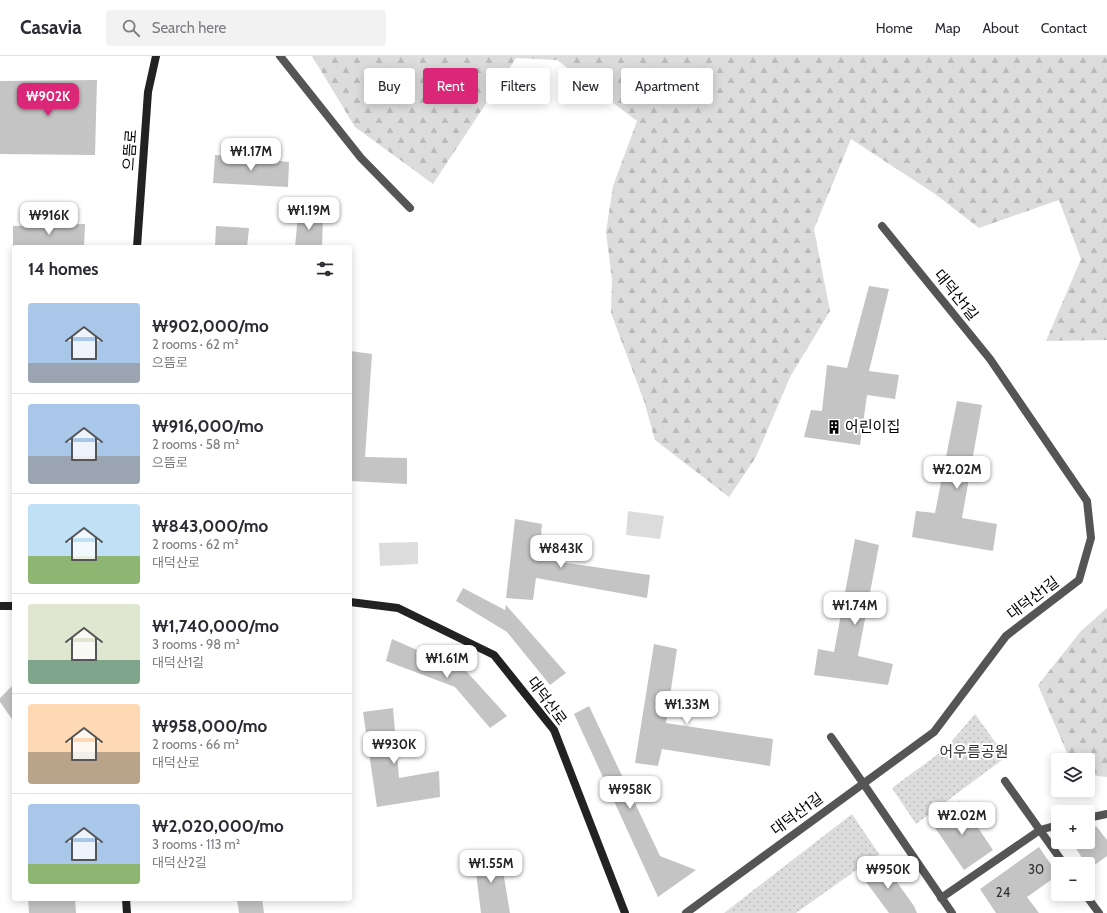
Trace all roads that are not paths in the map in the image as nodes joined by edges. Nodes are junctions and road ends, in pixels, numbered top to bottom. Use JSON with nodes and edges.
{"nodes":[{"id":1,"x":156,"y":56,"type":"edge"},
{"id":2,"x":280,"y":56,"type":"edge"},
{"id":3,"x":410,"y":208,"type":"dead end"},
{"id":4,"x":882,"y":226,"type":"dead end"},
{"id":5,"x":137,"y":245,"type":"edge"},
{"id":6,"x":352,"y":602,"type":"edge"},
{"id":7,"x":0,"y":606,"type":"edge"},
{"id":8,"x":12,"y":606,"type":"edge"},
{"id":9,"x":831,"y":737,"type":"dead end"},
{"id":10,"x":1005,"y":781,"type":"dead end"},
{"id":11,"x":863,"y":783,"type":"junction"},
{"id":12,"x":1107,"y":814,"type":"edge"},
{"id":13,"x":1095,"y":817,"type":"edge"},
{"id":14,"x":1051,"y":827,"type":"edge"},
{"id":15,"x":1040,"y":830,"type":"junction"},
{"id":16,"x":1059,"y":857,"type":"edge"},
{"id":17,"x":941,"y":898,"type":"junction"},
{"id":18,"x":126,"y":901,"type":"edge"},
{"id":19,"x":1090,"y":901,"type":"edge"},
{"id":20,"x":127,"y":913,"type":"edge"},
{"id":21,"x":625,"y":913,"type":"edge"},
{"id":22,"x":686,"y":913,"type":"edge"},
{"id":23,"x":952,"y":913,"type":"edge"},
{"id":24,"x":1099,"y":913,"type":"edge"}],
"edges":[{"from":1,"to":5,"type":"street","name":"으뜸로"},
{"from":2,"to":3,"type":"street"},
{"from":4,"to":11,"type":"street","name":"대덕산1길"},
{"from":6,"to":21,"type":"street","name":"대덕산로"},
{"from":7,"to":8,"type":"street"},
{"from":9,"to":11,"type":"street"},
{"from":10,"to":15,"type":"street"},
{"from":11,"to":17,"type":"street"},
{"from":11,"to":22,"type":"street","name":"대덕산1길"},
{"from":12,"to":13,"type":"street"},
{"from":14,"to":15,"type":"street"},
{"from":15,"to":16,"type":"street"},
{"from":15,"to":17,"type":"street"},
{"from":17,"to":23,"type":"street"},
{"from":18,"to":20,"type":"street"},
{"from":19,"to":24,"type":"street"}]}
